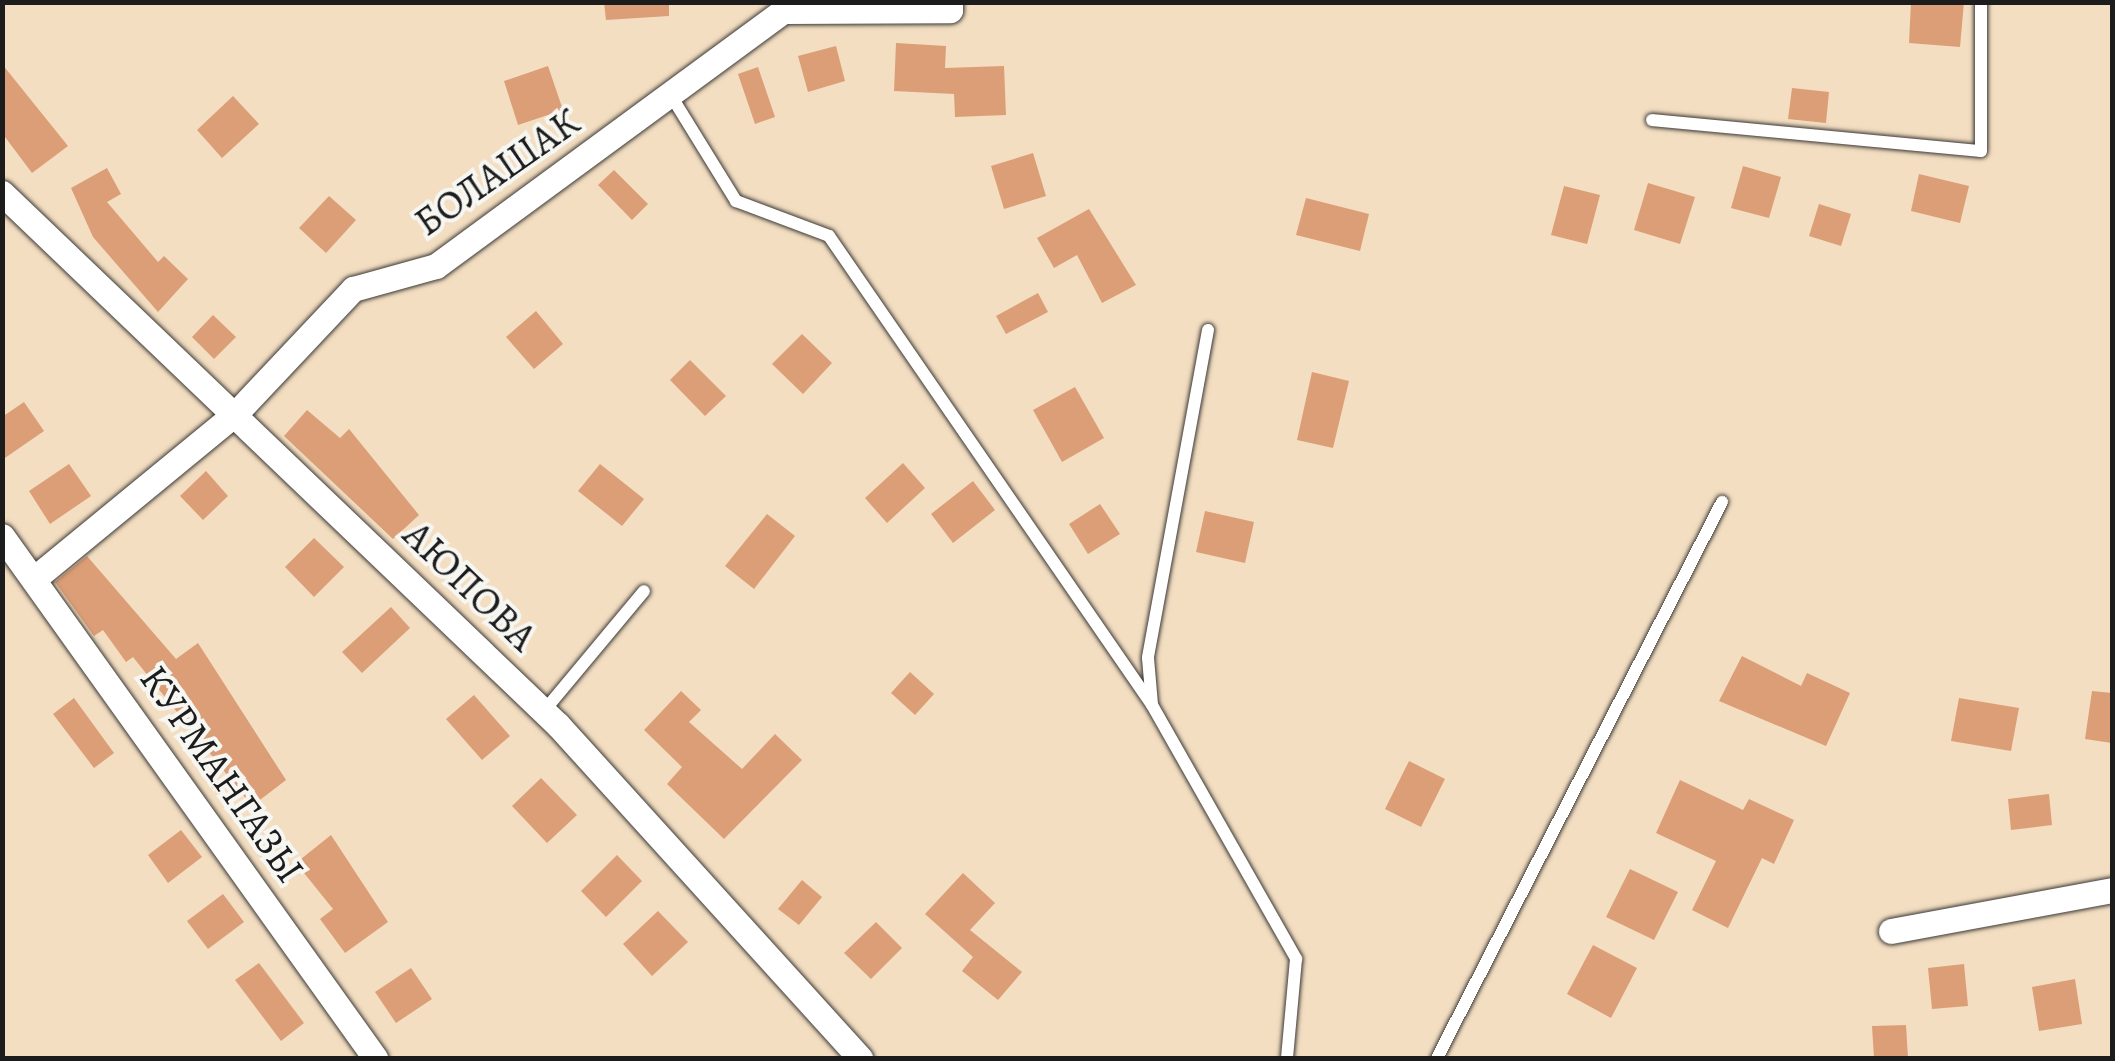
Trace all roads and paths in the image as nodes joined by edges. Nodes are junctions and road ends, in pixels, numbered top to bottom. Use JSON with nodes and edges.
{"nodes":[{"id":1,"x":950,"y":2,"type":"edge"},
{"id":2,"x":1982,"y":2,"type":"edge"},
{"id":3,"x":670,"y":94,"type":"junction"},
{"id":4,"x":1652,"y":120,"type":"dead end"},
{"id":5,"x":2,"y":193,"type":"edge"},
{"id":6,"x":1208,"y":330,"type":"dead end"},
{"id":7,"x":238,"y":411,"type":"junction"},
{"id":8,"x":1722,"y":502,"type":"dead end"},
{"id":9,"x":3,"y":537,"type":"edge"},
{"id":10,"x":34,"y":578,"type":"junction"},
{"id":11,"x":644,"y":591,"type":"dead end"},
{"id":12,"x":1152,"y":706,"type":"junction"},
{"id":13,"x":544,"y":712,"type":"junction"},
{"id":14,"x":2112,"y":890,"type":"edge"},
{"id":15,"x":1891,"y":930,"type":"dead end"},
{"id":16,"x":374,"y":1058,"type":"edge"},
{"id":17,"x":860,"y":1058,"type":"edge"},
{"id":18,"x":1286,"y":1058,"type":"edge"},
{"id":19,"x":1437,"y":1058,"type":"edge"}],
"edges":[{"from":1,"to":3,"type":"street","name":"БОЛАШАК"},
{"from":2,"to":4,"type":"lane"},
{"from":3,"to":7,"type":"street","name":"БОЛАШАК"},
{"from":3,"to":12,"type":"lane"},
{"from":5,"to":7,"type":"street","name":"АЮПОВА"},
{"from":6,"to":12,"type":"lane"},
{"from":7,"to":10,"type":"street","name":"БОЛАШАК"},
{"from":7,"to":13,"type":"street","name":"АЮПОВА"},
{"from":8,"to":19,"type":"lane"},
{"from":9,"to":10,"type":"street","name":"КУРМАНГАЗЫ"},
{"from":10,"to":16,"type":"street","name":"КУРМАНГАЗЫ"},
{"from":11,"to":13,"type":"lane"},
{"from":12,"to":18,"type":"lane"},
{"from":13,"to":17,"type":"street","name":"АЮПОВА"},
{"from":14,"to":15,"type":"street"}]}
